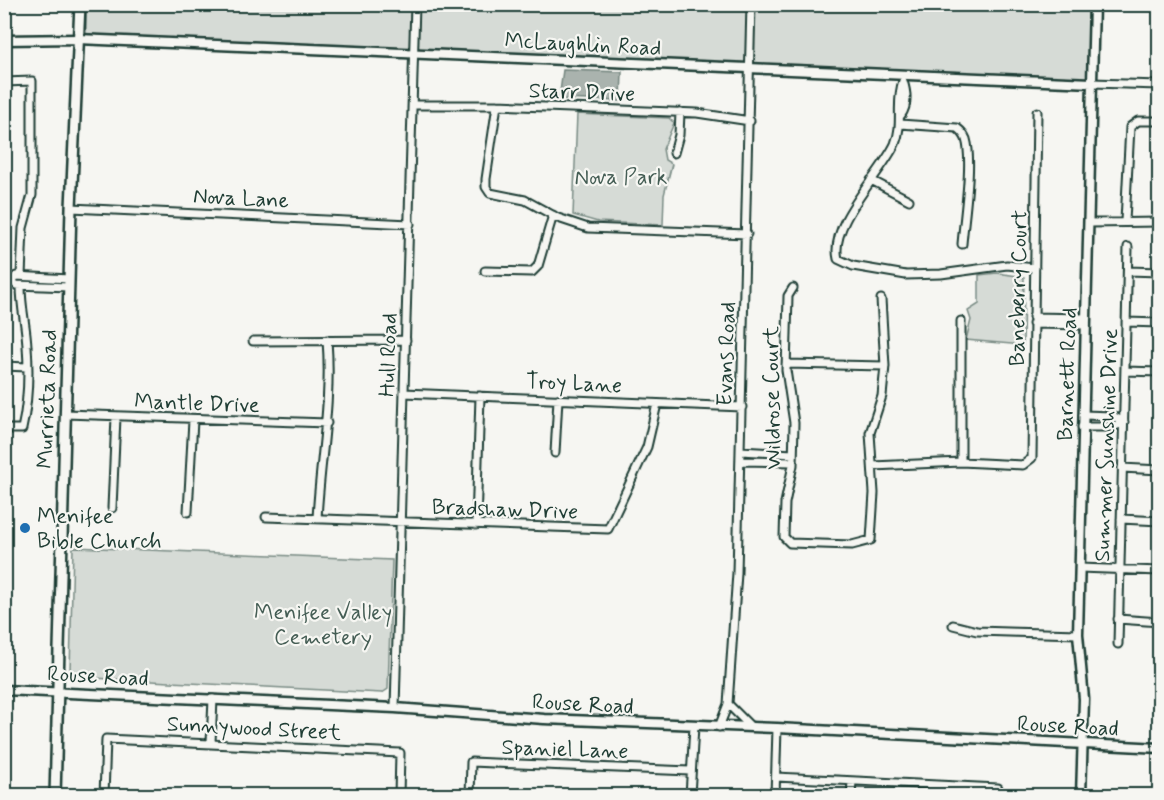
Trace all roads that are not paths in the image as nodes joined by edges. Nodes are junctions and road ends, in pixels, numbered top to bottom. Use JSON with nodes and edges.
{"nodes":[{"id":1,"x":80,"y":4,"type":"edge"},
{"id":2,"x":415,"y":4,"type":"edge"},
{"id":3,"x":751,"y":4,"type":"edge"},
{"id":4,"x":1094,"y":4,"type":"edge"},
{"id":5,"x":78,"y":39,"type":"junction"},
{"id":6,"x":4,"y":40,"type":"edge"},
{"id":7,"x":415,"y":53,"type":"junction"},
{"id":8,"x":752,"y":69,"type":"junction"},
{"id":9,"x":903,"y":79,"type":"junction"},
{"id":10,"x":4,"y":82,"type":"edge"},
{"id":11,"x":1092,"y":83,"type":"junction"},
{"id":12,"x":1160,"y":85,"type":"edge"},
{"id":13,"x":412,"y":105,"type":"junction"},
{"id":14,"x":497,"y":105,"type":"junction"},
{"id":15,"x":680,"y":112,"type":"junction"},
{"id":16,"x":1037,"y":112,"type":"dead end"},
{"id":17,"x":750,"y":121,"type":"junction"},
{"id":18,"x":1160,"y":121,"type":"edge"},
{"id":19,"x":900,"y":124,"type":"junction"},
{"id":20,"x":674,"y":153,"type":"dead end"},
{"id":21,"x":871,"y":180,"type":"junction"},
{"id":22,"x":909,"y":200,"type":"dead end"},
{"id":23,"x":71,"y":208,"type":"junction"},
{"id":24,"x":554,"y":215,"type":"junction"},
{"id":25,"x":1125,"y":220,"type":"junction"},
{"id":26,"x":1160,"y":222,"type":"edge"},
{"id":27,"x":1089,"y":223,"type":"junction"},
{"id":28,"x":410,"y":224,"type":"junction"},
{"id":29,"x":747,"y":234,"type":"junction"},
{"id":30,"x":963,"y":244,"type":"dead end"},
{"id":31,"x":1128,"y":247,"type":"dead end"},
{"id":32,"x":1035,"y":268,"type":"junction"},
{"id":33,"x":485,"y":271,"type":"dead end"},
{"id":34,"x":1128,"y":271,"type":"junction"},
{"id":35,"x":1160,"y":272,"type":"edge"},
{"id":36,"x":21,"y":276,"type":"junction"},
{"id":37,"x":69,"y":283,"type":"junction"},
{"id":38,"x":21,"y":286,"type":"junction"},
{"id":39,"x":793,"y":288,"type":"dead end"},
{"id":40,"x":881,"y":299,"type":"dead end"},
{"id":41,"x":961,"y":321,"type":"dead end"},
{"id":42,"x":1033,"y":321,"type":"junction"},
{"id":43,"x":1086,"y":321,"type":"junction"},
{"id":44,"x":1126,"y":322,"type":"junction"},
{"id":45,"x":1160,"y":323,"type":"edge"},
{"id":46,"x":327,"y":340,"type":"junction"},
{"id":47,"x":406,"y":340,"type":"junction"},
{"id":48,"x":253,"y":341,"type":"dead end"},
{"id":49,"x":786,"y":364,"type":"junction"},
{"id":50,"x":4,"y":366,"type":"edge"},
{"id":51,"x":885,"y":366,"type":"junction"},
{"id":52,"x":27,"y":367,"type":"junction"},
{"id":53,"x":1125,"y":371,"type":"junction"},
{"id":54,"x":1160,"y":372,"type":"edge"},
{"id":55,"x":404,"y":393,"type":"junction"},
{"id":56,"x":480,"y":396,"type":"junction"},
{"id":57,"x":558,"y":399,"type":"junction"},
{"id":58,"x":657,"y":404,"type":"junction"},
{"id":59,"x":742,"y":408,"type":"junction"},
{"id":60,"x":65,"y":414,"type":"junction"},
{"id":61,"x":1083,"y":415,"type":"junction"},
{"id":62,"x":116,"y":417,"type":"junction"},
{"id":63,"x":193,"y":420,"type":"junction"},
{"id":64,"x":1124,"y":422,"type":"junction"},
{"id":65,"x":327,"y":423,"type":"junction"},
{"id":66,"x":1082,"y":427,"type":"junction"},
{"id":67,"x":4,"y":429,"type":"edge"},
{"id":68,"x":741,"y":452,"type":"junction"},
{"id":69,"x":555,"y":453,"type":"dead end"},
{"id":70,"x":793,"y":458,"type":"junction"},
{"id":71,"x":740,"y":461,"type":"junction"},
{"id":72,"x":961,"y":462,"type":"junction"},
{"id":73,"x":873,"y":466,"type":"junction"},
{"id":74,"x":1122,"y":468,"type":"junction"},
{"id":75,"x":1160,"y":470,"type":"edge"},
{"id":76,"x":112,"y":507,"type":"dead end"},
{"id":77,"x":188,"y":512,"type":"dead end"},
{"id":78,"x":266,"y":517,"type":"dead end"},
{"id":79,"x":317,"y":519,"type":"junction"},
{"id":80,"x":1121,"y":519,"type":"junction"},
{"id":81,"x":1160,"y":521,"type":"edge"},
{"id":82,"x":400,"y":523,"type":"junction"},
{"id":83,"x":476,"y":525,"type":"junction"},
{"id":84,"x":1080,"y":568,"type":"junction"},
{"id":85,"x":1120,"y":569,"type":"junction"},
{"id":86,"x":1160,"y":571,"type":"edge"},
{"id":87,"x":1118,"y":620,"type":"junction"},
{"id":88,"x":1160,"y":622,"type":"edge"},
{"id":89,"x":953,"y":625,"type":"dead end"},
{"id":90,"x":1078,"y":634,"type":"junction"},
{"id":91,"x":1118,"y":644,"type":"dead end"},
{"id":92,"x":4,"y":690,"type":"edge"},
{"id":93,"x":57,"y":691,"type":"junction"},
{"id":94,"x":213,"y":699,"type":"junction"},
{"id":95,"x":729,"y":704,"type":"junction"},
{"id":96,"x":395,"y":708,"type":"junction"},
{"id":97,"x":694,"y":726,"type":"junction"},
{"id":98,"x":718,"y":727,"type":"junction"},
{"id":99,"x":752,"y":727,"type":"junction"},
{"id":100,"x":777,"y":728,"type":"junction"},
{"id":101,"x":211,"y":742,"type":"junction"},
{"id":102,"x":1083,"y":744,"type":"junction"},
{"id":103,"x":1160,"y":748,"type":"edge"},
{"id":104,"x":690,"y":771,"type":"junction"},
{"id":105,"x":776,"y":777,"type":"junction"},
{"id":106,"x":852,"y":781,"type":"junction"},
{"id":107,"x":927,"y":785,"type":"junction"},
{"id":108,"x":55,"y":795,"type":"edge"},
{"id":109,"x":104,"y":795,"type":"edge"},
{"id":110,"x":399,"y":795,"type":"edge"},
{"id":111,"x":470,"y":795,"type":"edge"},
{"id":112,"x":690,"y":795,"type":"edge"},
{"id":113,"x":776,"y":795,"type":"edge"},
{"id":114,"x":851,"y":795,"type":"edge"},
{"id":115,"x":927,"y":795,"type":"edge"},
{"id":116,"x":1001,"y":795,"type":"edge"},
{"id":117,"x":1081,"y":795,"type":"edge"},
{"id":118,"x":1158,"y":795,"type":"edge"}],
"edges":[{"from":1,"to":5,"type":"main road","name":"Murrieta Road"},
{"from":2,"to":7,"type":"street","name":"Hull Road"},
{"from":3,"to":8,"type":"street","name":"Evans Road"},
{"from":4,"to":11,"type":"street","name":"Barnett Road"},
{"from":5,"to":6,"type":"street","name":"McLaughlin Road"},
{"from":5,"to":7,"type":"street","name":"McLaughlin Road"},
{"from":5,"to":23,"type":"main road","name":"Murrieta Road"},
{"from":7,"to":8,"type":"street","name":"McLaughlin Road"},
{"from":7,"to":13,"type":"street","name":"Hull Road"},
{"from":8,"to":9,"type":"street","name":"McLaughlin Road"},
{"from":8,"to":17,"type":"street","name":"Evans Road"},
{"from":9,"to":11,"type":"street","name":"McLaughlin Road"},
{"from":9,"to":19,"type":"street"},
{"from":10,"to":36,"type":"street"},
{"from":11,"to":12,"type":"street","name":"McLaughlin Road"},
{"from":11,"to":27,"type":"street","name":"Barnett Road"},
{"from":13,"to":14,"type":"street","name":"Starr Drive"},
{"from":13,"to":28,"type":"street","name":"Hull Road"},
{"from":14,"to":15,"type":"street","name":"Starr Drive"},
{"from":14,"to":24,"type":"street"},
{"from":15,"to":17,"type":"street","name":"Starr Drive"},
{"from":15,"to":20,"type":"street"},
{"from":16,"to":32,"type":"street","name":"Baneberry Court"},
{"from":17,"to":29,"type":"street","name":"Evans Road"},
{"from":18,"to":25,"type":"street"},
{"from":19,"to":21,"type":"street"},
{"from":19,"to":30,"type":"street"},
{"from":21,"to":22,"type":"street"},
{"from":21,"to":32,"type":"street"},
{"from":23,"to":28,"type":"street","name":"Nova Lane"},
{"from":23,"to":37,"type":"main road","name":"Murrieta Road"},
{"from":24,"to":29,"type":"street"},
{"from":24,"to":33,"type":"street"},
{"from":25,"to":26,"type":"street"},
{"from":25,"to":27,"type":"street"},
{"from":27,"to":43,"type":"street","name":"Barnett Road"},
{"from":28,"to":47,"type":"street","name":"Hull Road"},
{"from":29,"to":59,"type":"street","name":"Evans Road"},
{"from":31,"to":34,"type":"street","name":"Summer Sunshine Drive"},
{"from":32,"to":42,"type":"street","name":"Baneberry Court"},
{"from":34,"to":35,"type":"street"},
{"from":34,"to":44,"type":"street","name":"Summer Sunshine Drive"},
{"from":36,"to":37,"type":"street"},
{"from":36,"to":38,"type":"street"},
{"from":37,"to":38,"type":"street"},
{"from":37,"to":60,"type":"main road","name":"Murrieta Road"},
{"from":38,"to":52,"type":"street"},
{"from":39,"to":49,"type":"street","name":"Wildrose Court"},
{"from":40,"to":51,"type":"street"},
{"from":41,"to":72,"type":"street"},
{"from":42,"to":43,"type":"street"},
{"from":42,"to":72,"type":"street","name":"Baneberry Court"},
{"from":43,"to":61,"type":"street","name":"Barnett Road"},
{"from":44,"to":45,"type":"street"},
{"from":44,"to":53,"type":"street","name":"Summer Sunshine Drive"},
{"from":46,"to":47,"type":"street"},
{"from":46,"to":48,"type":"street"},
{"from":46,"to":65,"type":"street"},
{"from":47,"to":55,"type":"street","name":"Hull Road"},
{"from":49,"to":51,"type":"street"},
{"from":49,"to":70,"type":"street","name":"Wildrose Court"},
{"from":50,"to":52,"type":"street"},
{"from":51,"to":73,"type":"street"},
{"from":52,"to":67,"type":"street"},
{"from":53,"to":54,"type":"street"},
{"from":53,"to":64,"type":"street","name":"Summer Sunshine Drive"},
{"from":55,"to":56,"type":"street","name":"Troy Lane"},
{"from":55,"to":82,"type":"street","name":"Hull Road"},
{"from":56,"to":57,"type":"street","name":"Troy Lane"},
{"from":56,"to":83,"type":"street"},
{"from":57,"to":58,"type":"street","name":"Troy Lane"},
{"from":57,"to":69,"type":"street"},
{"from":58,"to":59,"type":"street","name":"Troy Lane"},
{"from":58,"to":83,"type":"street","name":"Bradshaw Drive"},
{"from":59,"to":68,"type":"street","name":"Evans Road"},
{"from":60,"to":62,"type":"street","name":"Mantle Drive"},
{"from":60,"to":93,"type":"main road","name":"Murrieta Road"},
{"from":61,"to":64,"type":"street"},
{"from":61,"to":66,"type":"street","name":"Barnett Road"},
{"from":62,"to":63,"type":"street","name":"Mantle Drive"},
{"from":62,"to":76,"type":"street"},
{"from":63,"to":65,"type":"street","name":"Mantle Drive"},
{"from":63,"to":77,"type":"street"},
{"from":64,"to":66,"type":"street"},
{"from":64,"to":74,"type":"street","name":"Summer Sunshine Drive"},
{"from":65,"to":79,"type":"street"},
{"from":66,"to":84,"type":"street","name":"Barnett Road"},
{"from":68,"to":70,"type":"street"},
{"from":68,"to":71,"type":"street","name":"Evans Road"},
{"from":70,"to":71,"type":"street"},
{"from":70,"to":73,"type":"street","name":"Wildrose Court"},
{"from":71,"to":95,"type":"street","name":"Evans Road"},
{"from":72,"to":73,"type":"street"},
{"from":74,"to":75,"type":"street"},
{"from":74,"to":80,"type":"street","name":"Summer Sunshine Drive"},
{"from":78,"to":79,"type":"street","name":"Bradshaw Drive"},
{"from":79,"to":82,"type":"street","name":"Bradshaw Drive"},
{"from":80,"to":81,"type":"street"},
{"from":80,"to":85,"type":"street","name":"Summer Sunshine Drive"},
{"from":82,"to":83,"type":"street","name":"Bradshaw Drive"},
{"from":82,"to":96,"type":"street","name":"Hull Road"},
{"from":84,"to":85,"type":"street"},
{"from":84,"to":90,"type":"street","name":"Barnett Road"},
{"from":85,"to":86,"type":"street"},
{"from":85,"to":87,"type":"street","name":"Summer Sunshine Drive"},
{"from":87,"to":88,"type":"street"},
{"from":87,"to":91,"type":"street","name":"Summer Sunshine Drive"},
{"from":89,"to":90,"type":"street"},
{"from":90,"to":102,"type":"street","name":"Barnett Road"},
{"from":92,"to":93,"type":"street","name":"Rouse Road"},
{"from":93,"to":94,"type":"street","name":"Rouse Road"},
{"from":93,"to":108,"type":"main road","name":"Murrieta Road"},
{"from":94,"to":96,"type":"street","name":"Rouse Road"},
{"from":94,"to":101,"type":"street"},
{"from":95,"to":98,"type":"street","name":"Evans Road"},
{"from":95,"to":99,"type":"street"},
{"from":96,"to":97,"type":"street","name":"Rouse Road"},
{"from":97,"to":98,"type":"street","name":"Rouse Road"},
{"from":97,"to":104,"type":"street"},
{"from":98,"to":99,"type":"street","name":"Rouse Road"},
{"from":99,"to":100,"type":"street","name":"Rouse Road"},
{"from":100,"to":102,"type":"street","name":"Rouse Road"},
{"from":100,"to":105,"type":"street"},
{"from":101,"to":109,"type":"street","name":"Sunnywood Street"},
{"from":101,"to":110,"type":"street","name":"Sunnywood Street"},
{"from":102,"to":103,"type":"street","name":"Rouse Road"},
{"from":102,"to":117,"type":"street","name":"Barnett Road"},
{"from":104,"to":111,"type":"street","name":"Spaniel Lane"},
{"from":104,"to":112,"type":"street"},
{"from":105,"to":106,"type":"street"},
{"from":105,"to":113,"type":"street"},
{"from":106,"to":107,"type":"street"},
{"from":106,"to":114,"type":"street"},
{"from":107,"to":115,"type":"street"},
{"from":107,"to":116,"type":"street"},
{"from":117,"to":118,"type":"street"}]}
